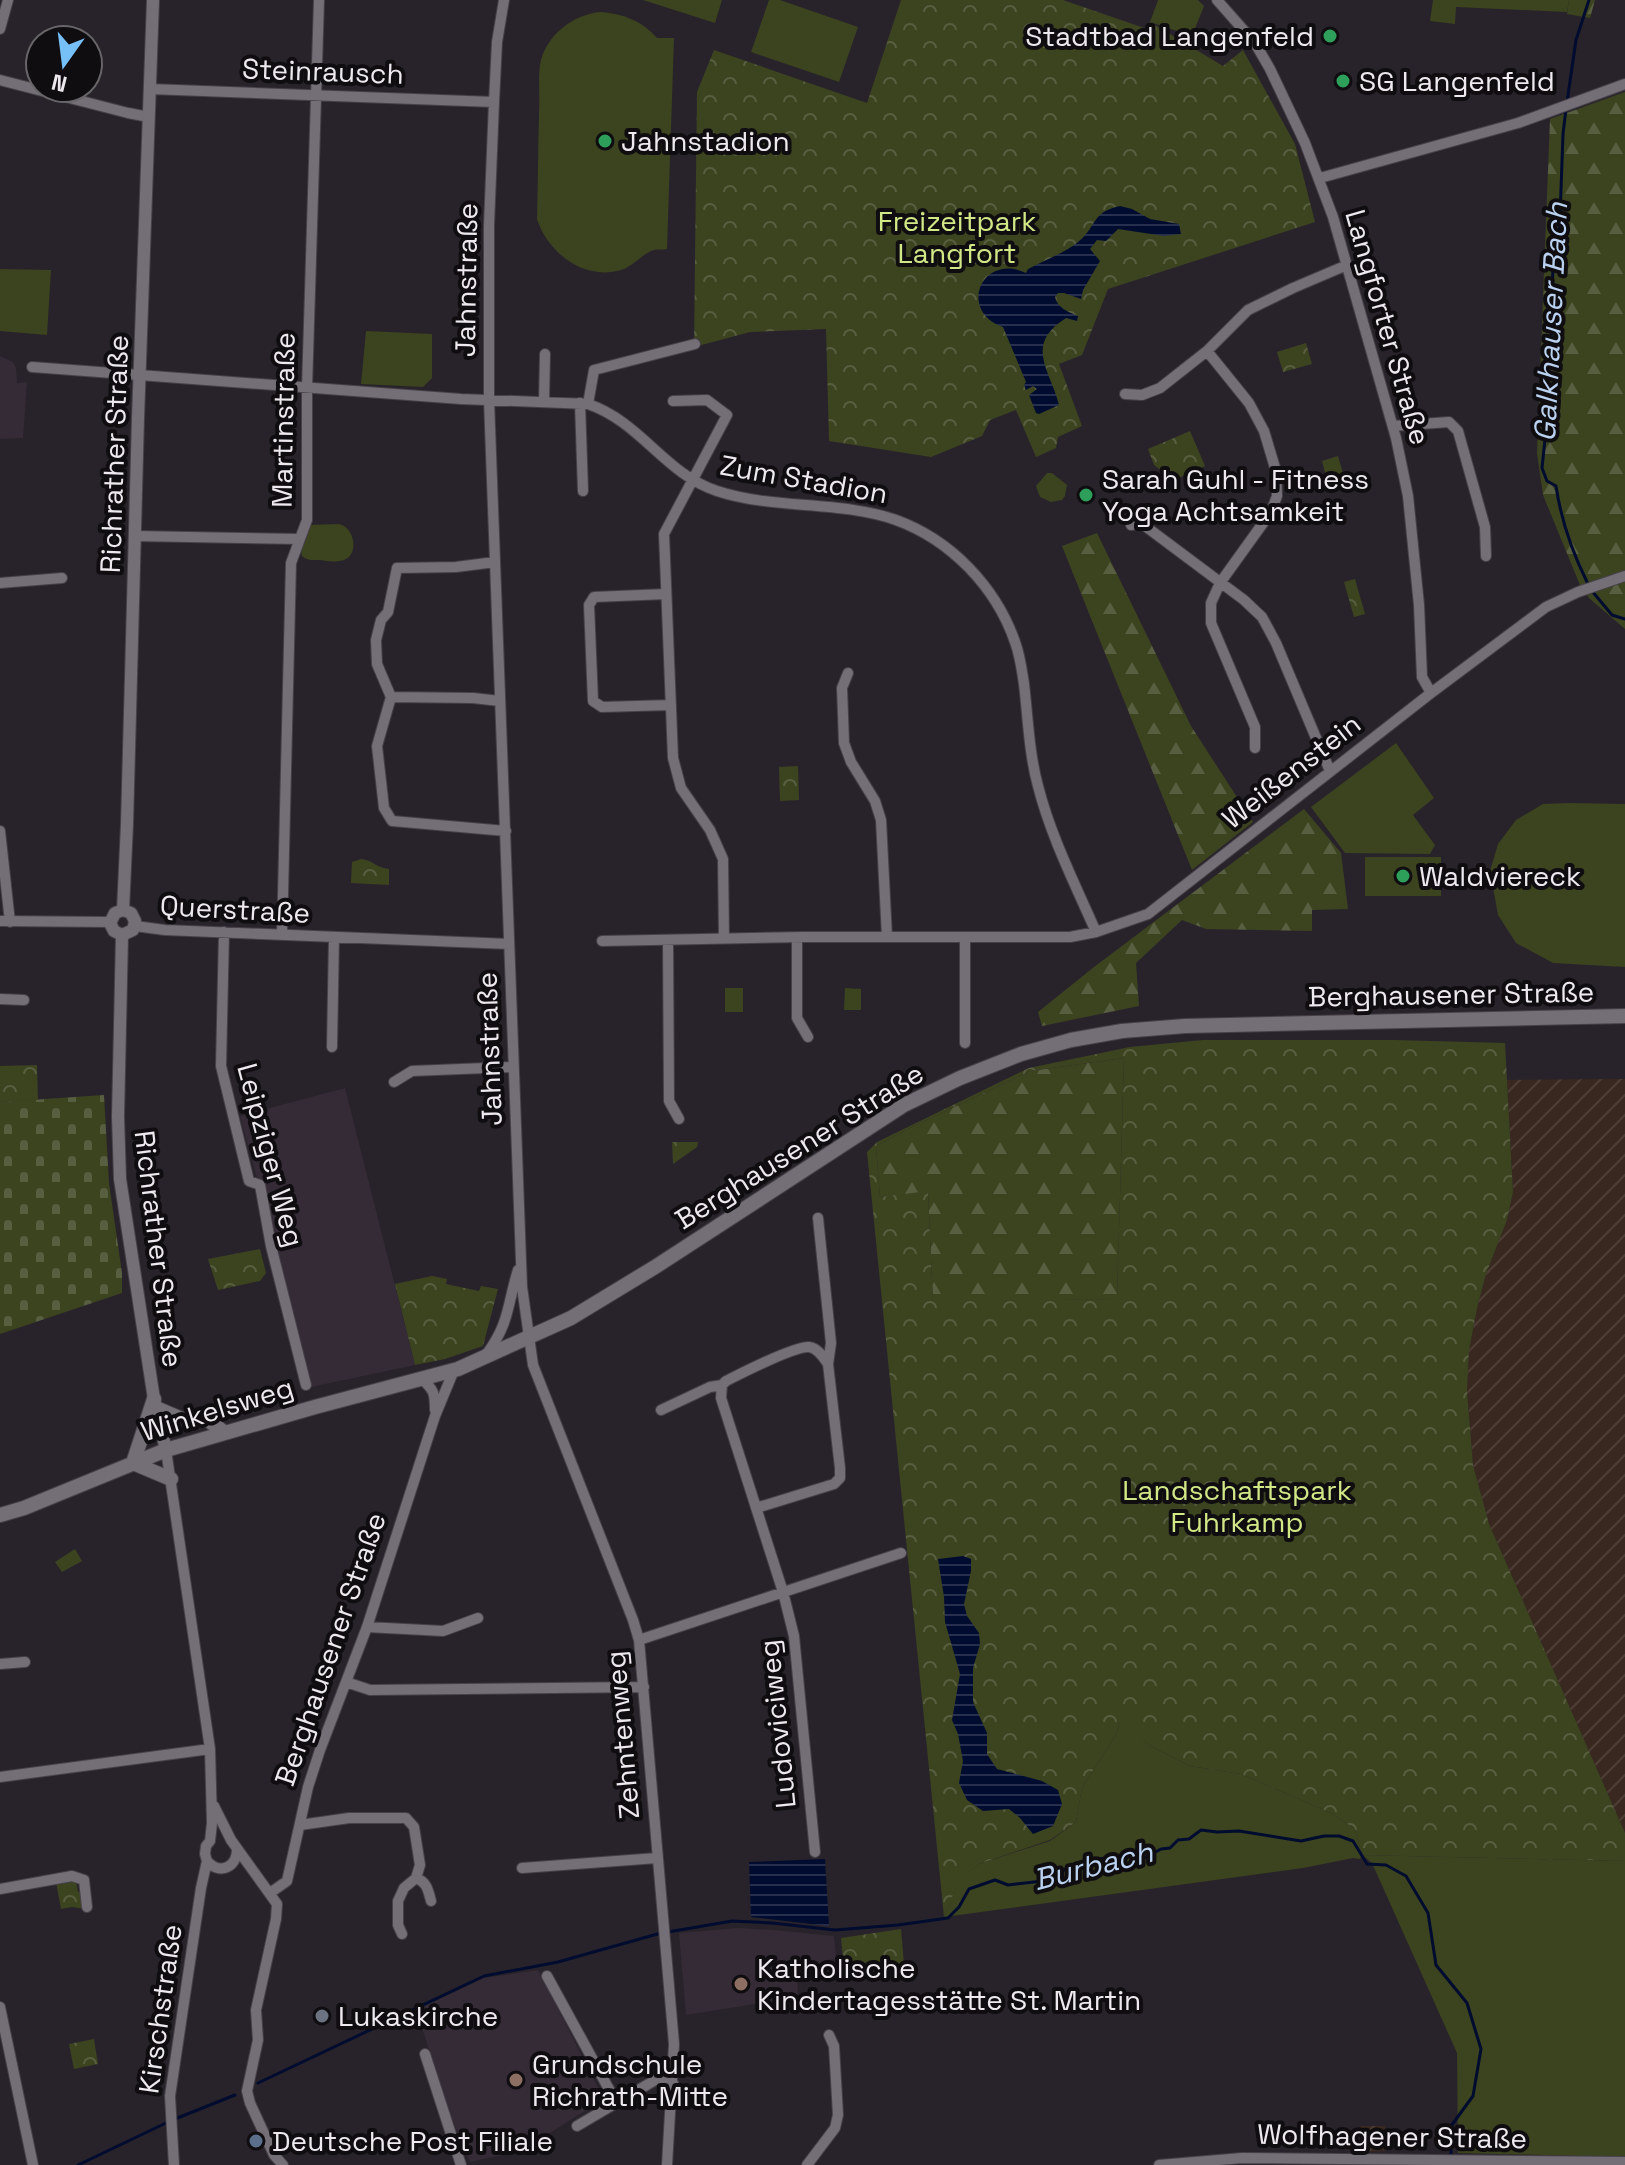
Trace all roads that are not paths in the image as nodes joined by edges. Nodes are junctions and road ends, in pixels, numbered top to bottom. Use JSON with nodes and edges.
{"nodes":[{"id":1,"x":8,"y":0,"type":"edge"},
{"id":2,"x":153,"y":0,"type":"edge"},
{"id":3,"x":319,"y":0,"type":"edge"},
{"id":4,"x":504,"y":0,"type":"edge"},
{"id":5,"x":1217,"y":0,"type":"edge"},
{"id":6,"x":0,"y":29,"type":"edge"},
{"id":7,"x":0,"y":80,"type":"edge"},
{"id":8,"x":1625,"y":84,"type":"edge"},
{"id":9,"x":150,"y":89,"type":"junction"},
{"id":10,"x":315,"y":95,"type":"junction"},
{"id":11,"x":494,"y":102,"type":"junction"},
{"id":12,"x":149,"y":117,"type":"junction"},
{"id":13,"x":1320,"y":178,"type":"junction"},
{"id":14,"x":1347,"y":265,"type":"junction"},
{"id":15,"x":695,"y":344,"type":"dead end"},
{"id":16,"x":1207,"y":351,"type":"junction"},
{"id":17,"x":545,"y":354,"type":"dead end"},
{"id":18,"x":32,"y":367,"type":"dead end"},
{"id":19,"x":139,"y":375,"type":"junction"},
{"id":20,"x":307,"y":388,"type":"junction"},
{"id":21,"x":1125,"y":394,"type":"dead end"},
{"id":22,"x":489,"y":400,"type":"junction"},
{"id":23,"x":544,"y":401,"type":"junction"},
{"id":24,"x":673,"y":401,"type":"dead end"},
{"id":25,"x":584,"y":404,"type":"junction"},
{"id":26,"x":1393,"y":426,"type":"junction"},
{"id":27,"x":692,"y":480,"type":"junction"},
{"id":28,"x":583,"y":491,"type":"dead end"},
{"id":29,"x":1131,"y":525,"type":"dead end"},
{"id":30,"x":135,"y":536,"type":"junction"},
{"id":31,"x":299,"y":539,"type":"junction"},
{"id":32,"x":1486,"y":556,"type":"dead end"},
{"id":33,"x":495,"y":562,"type":"junction"},
{"id":34,"x":1625,"y":576,"type":"edge"},
{"id":35,"x":62,"y":578,"type":"dead end"},
{"id":36,"x":0,"y":583,"type":"edge"},
{"id":37,"x":1220,"y":583,"type":"junction"},
{"id":38,"x":666,"y":594,"type":"junction"},
{"id":39,"x":848,"y":673,"type":"dead end"},
{"id":40,"x":1431,"y":693,"type":"junction"},
{"id":41,"x":391,"y":697,"type":"junction"},
{"id":42,"x":500,"y":701,"type":"junction"},
{"id":43,"x":671,"y":705,"type":"junction"},
{"id":44,"x":1255,"y":748,"type":"dead end"},
{"id":45,"x":1330,"y":771,"type":"junction"},
{"id":46,"x":0,"y":831,"type":"edge"},
{"id":47,"x":506,"y":831,"type":"junction"},
{"id":48,"x":123,"y":910,"type":"junction"},
{"id":49,"x":5,"y":922,"type":"edge"},
{"id":50,"x":110,"y":922,"type":"junction"},
{"id":51,"x":135,"y":926,"type":"junction"},
{"id":52,"x":224,"y":932,"type":"junction"},
{"id":53,"x":1096,"y":932,"type":"junction"},
{"id":54,"x":122,"y":935,"type":"junction"},
{"id":55,"x":282,"y":935,"type":"junction"},
{"id":56,"x":334,"y":937,"type":"junction"},
{"id":57,"x":887,"y":937,"type":"junction"},
{"id":58,"x":965,"y":937,"type":"junction"},
{"id":59,"x":797,"y":938,"type":"junction"},
{"id":60,"x":724,"y":939,"type":"junction"},
{"id":61,"x":668,"y":940,"type":"junction"},
{"id":62,"x":602,"y":941,"type":"dead end"},
{"id":63,"x":509,"y":944,"type":"junction"},
{"id":64,"x":0,"y":999,"type":"edge"},
{"id":65,"x":24,"y":1000,"type":"dead end"},
{"id":66,"x":1625,"y":1016,"type":"edge"},
{"id":67,"x":808,"y":1037,"type":"dead end"},
{"id":68,"x":965,"y":1043,"type":"dead end"},
{"id":69,"x":332,"y":1047,"type":"dead end"},
{"id":70,"x":513,"y":1067,"type":"junction"},
{"id":71,"x":394,"y":1082,"type":"dead end"},
{"id":72,"x":679,"y":1119,"type":"dead end"},
{"id":73,"x":818,"y":1218,"type":"dead end"},
{"id":74,"x":520,"y":1265,"type":"junction"},
{"id":75,"x":529,"y":1338,"type":"junction"},
{"id":76,"x":485,"y":1356,"type":"junction"},
{"id":77,"x":828,"y":1364,"type":"junction"},
{"id":78,"x":454,"y":1370,"type":"junction"},
{"id":79,"x":421,"y":1378,"type":"junction"},
{"id":80,"x":306,"y":1385,"type":"dead end"},
{"id":81,"x":722,"y":1385,"type":"junction"},
{"id":82,"x":155,"y":1404,"type":"junction"},
{"id":83,"x":661,"y":1410,"type":"dead end"},
{"id":84,"x":435,"y":1416,"type":"junction"},
{"id":85,"x":225,"y":1433,"type":"junction"},
{"id":86,"x":166,"y":1450,"type":"junction"},
{"id":87,"x":133,"y":1463,"type":"junction"},
{"id":88,"x":171,"y":1479,"type":"junction"},
{"id":89,"x":756,"y":1508,"type":"junction"},
{"id":90,"x":0,"y":1515,"type":"edge"},
{"id":91,"x":901,"y":1553,"type":"dead end"},
{"id":92,"x":783,"y":1592,"type":"junction"},
{"id":93,"x":478,"y":1618,"type":"dead end"},
{"id":94,"x":367,"y":1627,"type":"junction"},
{"id":95,"x":639,"y":1640,"type":"junction"},
{"id":96,"x":25,"y":1662,"type":"dead end"},
{"id":97,"x":0,"y":1664,"type":"edge"},
{"id":98,"x":346,"y":1682,"type":"junction"},
{"id":99,"x":644,"y":1687,"type":"junction"},
{"id":100,"x":210,"y":1749,"type":"junction"},
{"id":101,"x":0,"y":1777,"type":"edge"},
{"id":102,"x":212,"y":1804,"type":"junction"},
{"id":103,"x":300,"y":1825,"type":"junction"},
{"id":104,"x":210,"y":1841,"type":"junction"},
{"id":105,"x":234,"y":1845,"type":"junction"},
{"id":106,"x":815,"y":1852,"type":"dead end"},
{"id":107,"x":657,"y":1858,"type":"junction"},
{"id":108,"x":207,"y":1861,"type":"junction"},
{"id":109,"x":230,"y":1866,"type":"junction"},
{"id":110,"x":522,"y":1868,"type":"dead end"},
{"id":111,"x":259,"y":1877,"type":"junction"},
{"id":112,"x":416,"y":1878,"type":"junction"},
{"id":113,"x":0,"y":1889,"type":"edge"},
{"id":114,"x":270,"y":1893,"type":"junction"},
{"id":115,"x":431,"y":1901,"type":"dead end"},
{"id":116,"x":87,"y":1907,"type":"dead end"},
{"id":117,"x":402,"y":1934,"type":"dead end"},
{"id":118,"x":547,"y":1976,"type":"dead end"},
{"id":119,"x":0,"y":2007,"type":"edge"},
{"id":120,"x":829,"y":2035,"type":"dead end"},
{"id":121,"x":425,"y":2054,"type":"dead end"},
{"id":122,"x":673,"y":2083,"type":"junction"},
{"id":123,"x":616,"y":2102,"type":"junction"},
{"id":124,"x":577,"y":2126,"type":"dead end"},
{"id":125,"x":1241,"y":2161,"type":"edge"},
{"id":126,"x":1625,"y":2162,"type":"edge"},
{"id":127,"x":33,"y":2165,"type":"edge"},
{"id":128,"x":174,"y":2165,"type":"edge"},
{"id":129,"x":283,"y":2165,"type":"edge"},
{"id":130,"x":461,"y":2165,"type":"edge"},
{"id":131,"x":667,"y":2165,"type":"edge"},
{"id":132,"x":807,"y":2165,"type":"edge"},
{"id":133,"x":1159,"y":2165,"type":"edge"}],
"edges":[{"from":1,"to":6,"type":"street"},
{"from":2,"to":9,"type":"street","name":"Richrather Straße"},
{"from":3,"to":10,"type":"street","name":"Martinstraße"},
{"from":4,"to":11,"type":"street","name":"Jahnstraße"},
{"from":5,"to":13,"type":"street","name":"Langforter Straße"},
{"from":7,"to":12,"type":"street"},
{"from":8,"to":13,"type":"street"},
{"from":9,"to":10,"type":"street","name":"Steinrausch"},
{"from":9,"to":12,"type":"street","name":"Richrather Straße"},
{"from":10,"to":11,"type":"street","name":"Steinrausch"},
{"from":10,"to":20,"type":"street","name":"Martinstraße"},
{"from":11,"to":22,"type":"street","name":"Jahnstraße"},
{"from":12,"to":19,"type":"street","name":"Richrather Straße"},
{"from":13,"to":14,"type":"street","name":"Langforter Straße"},
{"from":14,"to":16,"type":"street"},
{"from":14,"to":26,"type":"street","name":"Langforter Straße"},
{"from":15,"to":25,"type":"street"},
{"from":16,"to":21,"type":"street"},
{"from":16,"to":37,"type":"street"},
{"from":17,"to":23,"type":"street"},
{"from":18,"to":19,"type":"street","name":"Zum Stadion"},
{"from":19,"to":20,"type":"street","name":"Zum Stadion"},
{"from":19,"to":30,"type":"street","name":"Richrather Straße"},
{"from":20,"to":22,"type":"street","name":"Zum Stadion"},
{"from":20,"to":31,"type":"street","name":"Martinstraße"},
{"from":22,"to":23,"type":"street","name":"Zum Stadion"},
{"from":22,"to":33,"type":"street","name":"Jahnstraße"},
{"from":23,"to":25,"type":"street","name":"Zum Stadion"},
{"from":24,"to":27,"type":"street"},
{"from":25,"to":27,"type":"street","name":"Zum Stadion"},
{"from":25,"to":28,"type":"street"},
{"from":26,"to":32,"type":"street"},
{"from":26,"to":40,"type":"street","name":"Langforter Straße"},
{"from":27,"to":38,"type":"street"},
{"from":27,"to":53,"type":"street","name":"Zum Stadion"},
{"from":29,"to":37,"type":"street"},
{"from":30,"to":31,"type":"street"},
{"from":30,"to":48,"type":"street","name":"Richrather Straße"},
{"from":31,"to":55,"type":"street","name":"Martinstraße"},
{"from":33,"to":41,"type":"street"},
{"from":33,"to":42,"type":"street","name":"Jahnstraße"},
{"from":34,"to":40,"type":"street","name":"Weißenstein"},
{"from":35,"to":36,"type":"street"},
{"from":37,"to":44,"type":"street"},
{"from":37,"to":45,"type":"street"},
{"from":38,"to":43,"type":"street"},
{"from":38,"to":43,"type":"street"},
{"from":39,"to":57,"type":"street"},
{"from":40,"to":45,"type":"street","name":"Weißenstein"},
{"from":41,"to":42,"type":"street"},
{"from":41,"to":47,"type":"street"},
{"from":42,"to":47,"type":"street","name":"Jahnstraße"},
{"from":43,"to":60,"type":"street"},
{"from":45,"to":53,"type":"street","name":"Weißenstein"},
{"from":46,"to":49,"type":"street"},
{"from":47,"to":63,"type":"street","name":"Jahnstraße"},
{"from":48,"to":50,"type":"street"},
{"from":48,"to":51,"type":"street"},
{"from":49,"to":50,"type":"street"},
{"from":50,"to":54,"type":"street"},
{"from":51,"to":52,"type":"street","name":"Querstraße"},
{"from":51,"to":54,"type":"street"},
{"from":52,"to":55,"type":"street","name":"Querstraße"},
{"from":52,"to":80,"type":"street","name":"Leipziger Weg"},
{"from":53,"to":58,"type":"street","name":"Weißenstein"},
{"from":54,"to":82,"type":"street","name":"Richrather Straße"},
{"from":55,"to":56,"type":"street","name":"Querstraße"},
{"from":56,"to":63,"type":"street","name":"Querstraße"},
{"from":56,"to":69,"type":"street","name":"Querstraße"},
{"from":57,"to":58,"type":"street","name":"Weißenstein"},
{"from":57,"to":59,"type":"street","name":"Weißenstein"},
{"from":58,"to":68,"type":"street"},
{"from":59,"to":60,"type":"street","name":"Weißenstein"},
{"from":59,"to":67,"type":"street"},
{"from":60,"to":61,"type":"street","name":"Weißenstein"},
{"from":61,"to":62,"type":"street","name":"Weißenstein"},
{"from":61,"to":72,"type":"street"},
{"from":63,"to":70,"type":"street","name":"Jahnstraße"},
{"from":64,"to":65,"type":"street"},
{"from":66,"to":75,"type":"main road","name":"Berghausener Straße"},
{"from":70,"to":71,"type":"street"},
{"from":70,"to":74,"type":"street","name":"Jahnstraße"},
{"from":73,"to":77,"type":"street"},
{"from":74,"to":75,"type":"street","name":"Jahnstraße"},
{"from":74,"to":76,"type":"street","name":"Jahnstraße"},
{"from":75,"to":76,"type":"main road","name":"Berghausener Straße"},
{"from":75,"to":95,"type":"street","name":"Zehntenweg"},
{"from":76,"to":78,"type":"main road","name":"Berghausener Straße"},
{"from":77,"to":81,"type":"street"},
{"from":77,"to":89,"type":"street"},
{"from":78,"to":79,"type":"main road","name":"Winkelsweg"},
{"from":78,"to":84,"type":"street","name":"Berghausener Straße"},
{"from":79,"to":84,"type":"street"},
{"from":79,"to":85,"type":"main road","name":"Winkelsweg"},
{"from":81,"to":83,"type":"street"},
{"from":81,"to":89,"type":"street","name":"Ludoviciweg"},
{"from":82,"to":85,"type":"main road"},
{"from":82,"to":86,"type":"street","name":"Richrather Straße"},
{"from":82,"to":87,"type":"main road"},
{"from":84,"to":94,"type":"street","name":"Berghausener Straße"},
{"from":85,"to":86,"type":"main road","name":"Winkelsweg"},
{"from":86,"to":87,"type":"main road","name":"Winkelsweg"},
{"from":86,"to":88,"type":"street","name":"Richrather Straße"},
{"from":87,"to":88,"type":"main road"},
{"from":87,"to":90,"type":"main road","name":"Winkelsweg"},
{"from":88,"to":100,"type":"street","name":"Richrather Straße"},
{"from":89,"to":92,"type":"street","name":"Ludoviciweg"},
{"from":91,"to":92,"type":"street"},
{"from":92,"to":95,"type":"street"},
{"from":92,"to":106,"type":"street","name":"Ludoviciweg"},
{"from":93,"to":94,"type":"street"},
{"from":94,"to":98,"type":"street","name":"Berghausener Straße"},
{"from":95,"to":99,"type":"street","name":"Zehntenweg"},
{"from":96,"to":97,"type":"street"},
{"from":98,"to":99,"type":"street"},
{"from":98,"to":103,"type":"street","name":"Berghausener Straße"},
{"from":99,"to":107,"type":"street","name":"Zehntenweg"},
{"from":100,"to":101,"type":"street"},
{"from":100,"to":102,"type":"street","name":"Richrather Straße"},
{"from":102,"to":104,"type":"street","name":"Richrather Straße"},
{"from":102,"to":105,"type":"street","name":"Richrather Straße"},
{"from":103,"to":112,"type":"street"},
{"from":103,"to":114,"type":"street","name":"Berghausener Straße"},
{"from":104,"to":105,"type":"street"},
{"from":104,"to":108,"type":"street"},
{"from":105,"to":109,"type":"street"},
{"from":105,"to":111,"type":"street","name":"Richrather Straße"},
{"from":107,"to":110,"type":"street"},
{"from":107,"to":122,"type":"street","name":"Zehntenweg"},
{"from":108,"to":109,"type":"street"},
{"from":108,"to":128,"type":"street","name":"Kirschstraße"},
{"from":109,"to":111,"type":"street"},
{"from":111,"to":114,"type":"street","name":"Richrather Straße"},
{"from":112,"to":115,"type":"street"},
{"from":112,"to":117,"type":"street"},
{"from":113,"to":116,"type":"street"},
{"from":114,"to":129,"type":"street"},
{"from":118,"to":123,"type":"street"},
{"from":119,"to":127,"type":"street"},
{"from":120,"to":132,"type":"street"},
{"from":121,"to":130,"type":"street"},
{"from":122,"to":123,"type":"street"},
{"from":122,"to":131,"type":"street","name":"Zehntenweg"},
{"from":123,"to":124,"type":"street"},
{"from":125,"to":126,"type":"street","name":"Wolfhagener Straße"},
{"from":125,"to":133,"type":"street","name":"Wolfhagener Straße"}]}
